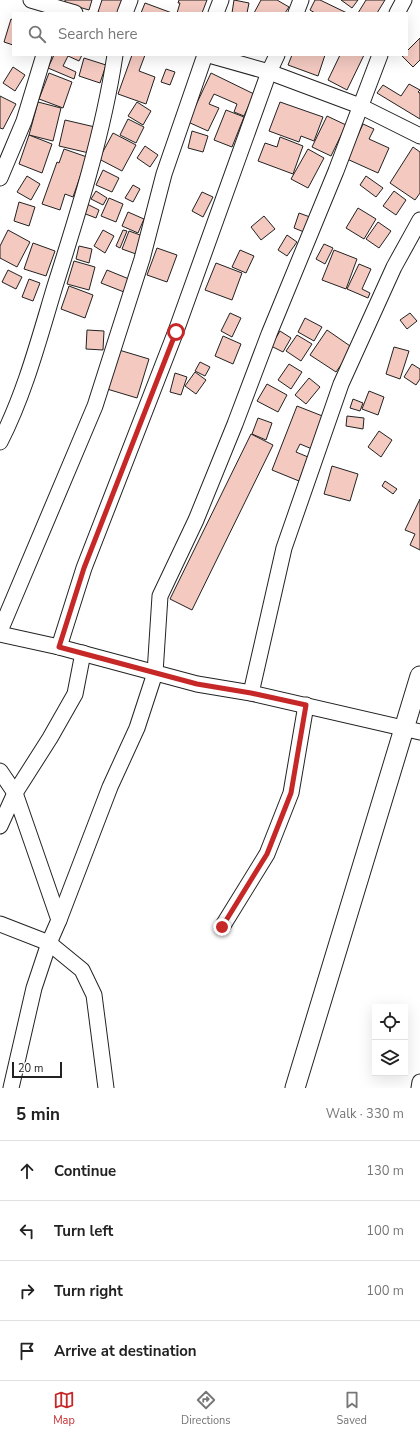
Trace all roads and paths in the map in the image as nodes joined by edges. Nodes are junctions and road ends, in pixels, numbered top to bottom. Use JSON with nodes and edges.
{"nodes":[{"id":1,"x":31,"y":0,"type":"edge"},
{"id":2,"x":130,"y":0,"type":"edge"},
{"id":3,"x":221,"y":0,"type":"edge"},
{"id":4,"x":301,"y":0,"type":"edge"},
{"id":5,"x":404,"y":0,"type":"edge"},
{"id":6,"x":56,"y":7,"type":"edge"},
{"id":7,"x":72,"y":12,"type":"edge"},
{"id":8,"x":125,"y":12,"type":"edge"},
{"id":9,"x":216,"y":12,"type":"edge"},
{"id":10,"x":296,"y":12,"type":"edge"},
{"id":11,"x":398,"y":12,"type":"edge"},
{"id":12,"x":44,"y":56,"type":"edge"},
{"id":13,"x":116,"y":56,"type":"edge"},
{"id":14,"x":205,"y":56,"type":"edge"},
{"id":15,"x":212,"y":56,"type":"edge"},
{"id":16,"x":277,"y":56,"type":"edge"},
{"id":17,"x":380,"y":56,"type":"edge"},
{"id":18,"x":269,"y":72,"type":"junction"},
{"id":19,"x":360,"y":106,"type":"junction"},
{"id":20,"x":420,"y":136,"type":"edge"},
{"id":21,"x":0,"y":178,"type":"edge"},
{"id":22,"x":420,"y":220,"type":"edge"},
{"id":23,"x":0,"y":442,"type":"edge"},
{"id":24,"x":0,"y":631,"type":"edge"},
{"id":25,"x":0,"y":634,"type":"edge"},
{"id":26,"x":59,"y":647,"type":"junction"},
{"id":27,"x":83,"y":653,"type":"junction"},
{"id":28,"x":155,"y":673,"type":"junction"},
{"id":29,"x":420,"y":676,"type":"edge"},
{"id":30,"x":251,"y":693,"type":"junction"},
{"id":31,"x":306,"y":705,"type":"junction"},
{"id":32,"x":412,"y":730,"type":"edge"},
{"id":33,"x":0,"y":772,"type":"edge"},
{"id":34,"x":15,"y":794,"type":"junction"},
{"id":35,"x":0,"y":826,"type":"edge"},
{"id":36,"x":60,"y":920,"type":"junction"},
{"id":37,"x":0,"y":924,"type":"edge"},
{"id":38,"x":222,"y":927,"type":"dead end"},
{"id":39,"x":48,"y":943,"type":"junction"},
{"id":40,"x":420,"y":1082,"type":"edge"},
{"id":41,"x":11,"y":1088,"type":"edge"},
{"id":42,"x":106,"y":1088,"type":"edge"},
{"id":43,"x":295,"y":1088,"type":"edge"},
{"id":44,"x":419,"y":1088,"type":"edge"}],
"edges":[{"from":1,"to":6,"type":"street"},
{"from":2,"to":8,"type":"street"},
{"from":3,"to":9,"type":"street"},
{"from":4,"to":10,"type":"street"},
{"from":5,"to":11,"type":"street"},
{"from":6,"to":7,"type":"street"},
{"from":12,"to":21,"type":"street"},
{"from":13,"to":23,"type":"street"},
{"from":14,"to":24,"type":"street"},
{"from":15,"to":18,"type":"street"},
{"from":16,"to":18,"type":"street"},
{"from":17,"to":19,"type":"street"},
{"from":18,"to":19,"type":"street"},
{"from":18,"to":26,"type":"street"},
{"from":19,"to":20,"type":"street"},
{"from":19,"to":28,"type":"street"},
{"from":22,"to":30,"type":"street"},
{"from":25,"to":26,"type":"street"},
{"from":26,"to":27,"type":"street"},
{"from":27,"to":28,"type":"street"},
{"from":27,"to":34,"type":"street"},
{"from":28,"to":30,"type":"street"},
{"from":28,"to":36,"type":"street"},
{"from":29,"to":32,"type":"street"},
{"from":30,"to":31,"type":"street"},
{"from":31,"to":32,"type":"street"},
{"from":31,"to":38,"type":"street"},
{"from":32,"to":43,"type":"street"},
{"from":33,"to":34,"type":"street"},
{"from":34,"to":35,"type":"street"},
{"from":34,"to":36,"type":"street"},
{"from":36,"to":39,"type":"street"},
{"from":37,"to":39,"type":"street"},
{"from":39,"to":41,"type":"street"},
{"from":39,"to":42,"type":"street"},
{"from":40,"to":44,"type":"street"}]}
